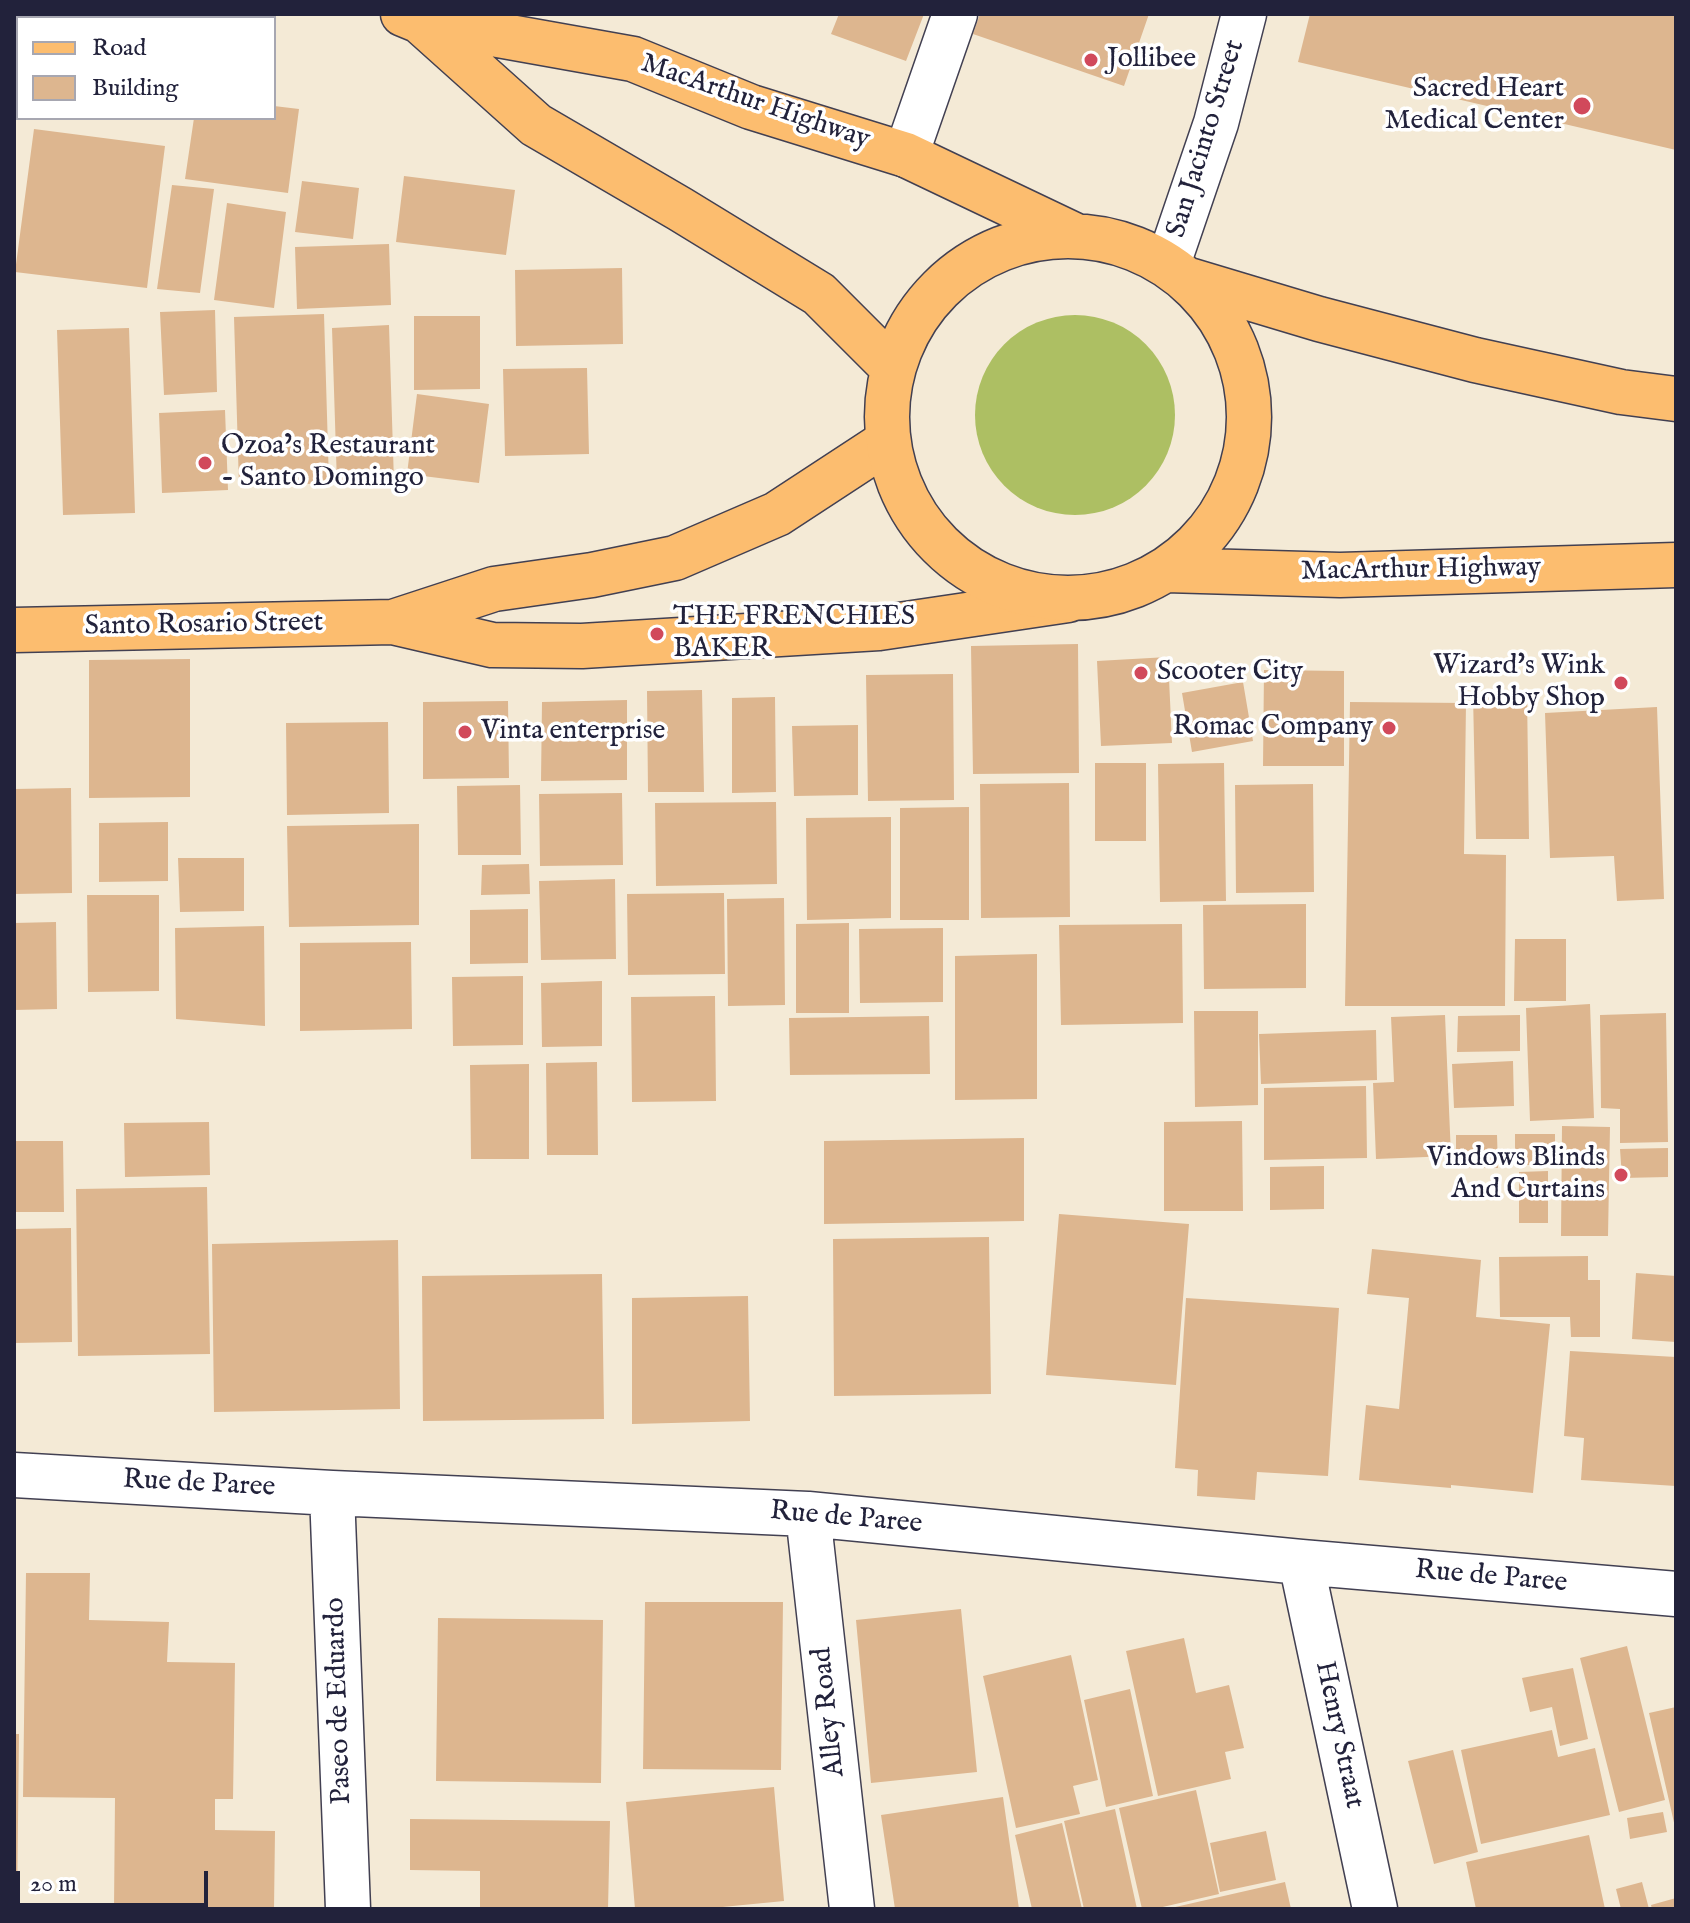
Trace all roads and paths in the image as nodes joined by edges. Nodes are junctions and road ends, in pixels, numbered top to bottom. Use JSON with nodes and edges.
{"nodes":[{"id":1,"x":955,"y":14,"type":"edge"},
{"id":2,"x":1244,"y":14,"type":"edge"},
{"id":3,"x":412,"y":18,"type":"edge"},
{"id":4,"x":906,"y":155,"type":"junction"},
{"id":5,"x":1074,"y":235,"type":"junction"},
{"id":6,"x":1178,"y":272,"type":"junction"},
{"id":7,"x":893,"y":368,"type":"junction"},
{"id":8,"x":1676,"y":399,"type":"edge"},
{"id":9,"x":887,"y":442,"type":"junction"},
{"id":10,"x":1676,"y":565,"type":"edge"},
{"id":11,"x":1166,"y":570,"type":"junction"},
{"id":12,"x":1068,"y":600,"type":"junction"},
{"id":13,"x":393,"y":622,"type":"junction"},
{"id":14,"x":14,"y":630,"type":"edge"},
{"id":15,"x":14,"y":1475,"type":"edge"},
{"id":16,"x":332,"y":1493,"type":"junction"},
{"id":17,"x":808,"y":1514,"type":"junction"},
{"id":18,"x":1301,"y":1562,"type":"junction"},
{"id":19,"x":1676,"y":1594,"type":"edge"},
{"id":20,"x":348,"y":1909,"type":"edge"},
{"id":21,"x":852,"y":1909,"type":"edge"},
{"id":22,"x":1375,"y":1909,"type":"edge"}],
"edges":[{"from":1,"to":4,"type":"street"},
{"from":2,"to":6,"type":"street","name":"San Jacinto Street"},
{"from":3,"to":4,"type":"main road","name":"MacArthur Highway"},
{"from":3,"to":7,"type":"main road","name":"MacArthur Highway"},
{"from":4,"to":5,"type":"main road","name":"MacArthur Highway"},
{"from":5,"to":6,"type":"main road"},
{"from":5,"to":7,"type":"main road"},
{"from":6,"to":8,"type":"main road"},
{"from":6,"to":11,"type":"main road"},
{"from":7,"to":9,"type":"main road"},
{"from":9,"to":12,"type":"main road"},
{"from":9,"to":13,"type":"main road","name":"Santo Rosario Street"},
{"from":10,"to":11,"type":"main road","name":"MacArthur Highway"},
{"from":11,"to":12,"type":"main road"},
{"from":12,"to":13,"type":"main road","name":"Santo Rosario Street"},
{"from":13,"to":14,"type":"main road","name":"Santo Rosario Street"},
{"from":15,"to":16,"type":"street","name":"Rue de Paree"},
{"from":16,"to":17,"type":"street","name":"Rue de Paree"},
{"from":16,"to":20,"type":"street","name":"Paseo de Eduardo"},
{"from":17,"to":18,"type":"street","name":"Rue de Paree"},
{"from":17,"to":21,"type":"street","name":"Alley Road"},
{"from":18,"to":19,"type":"street","name":"Rue de Paree"},
{"from":18,"to":22,"type":"street","name":"Henry Straat"}]}
